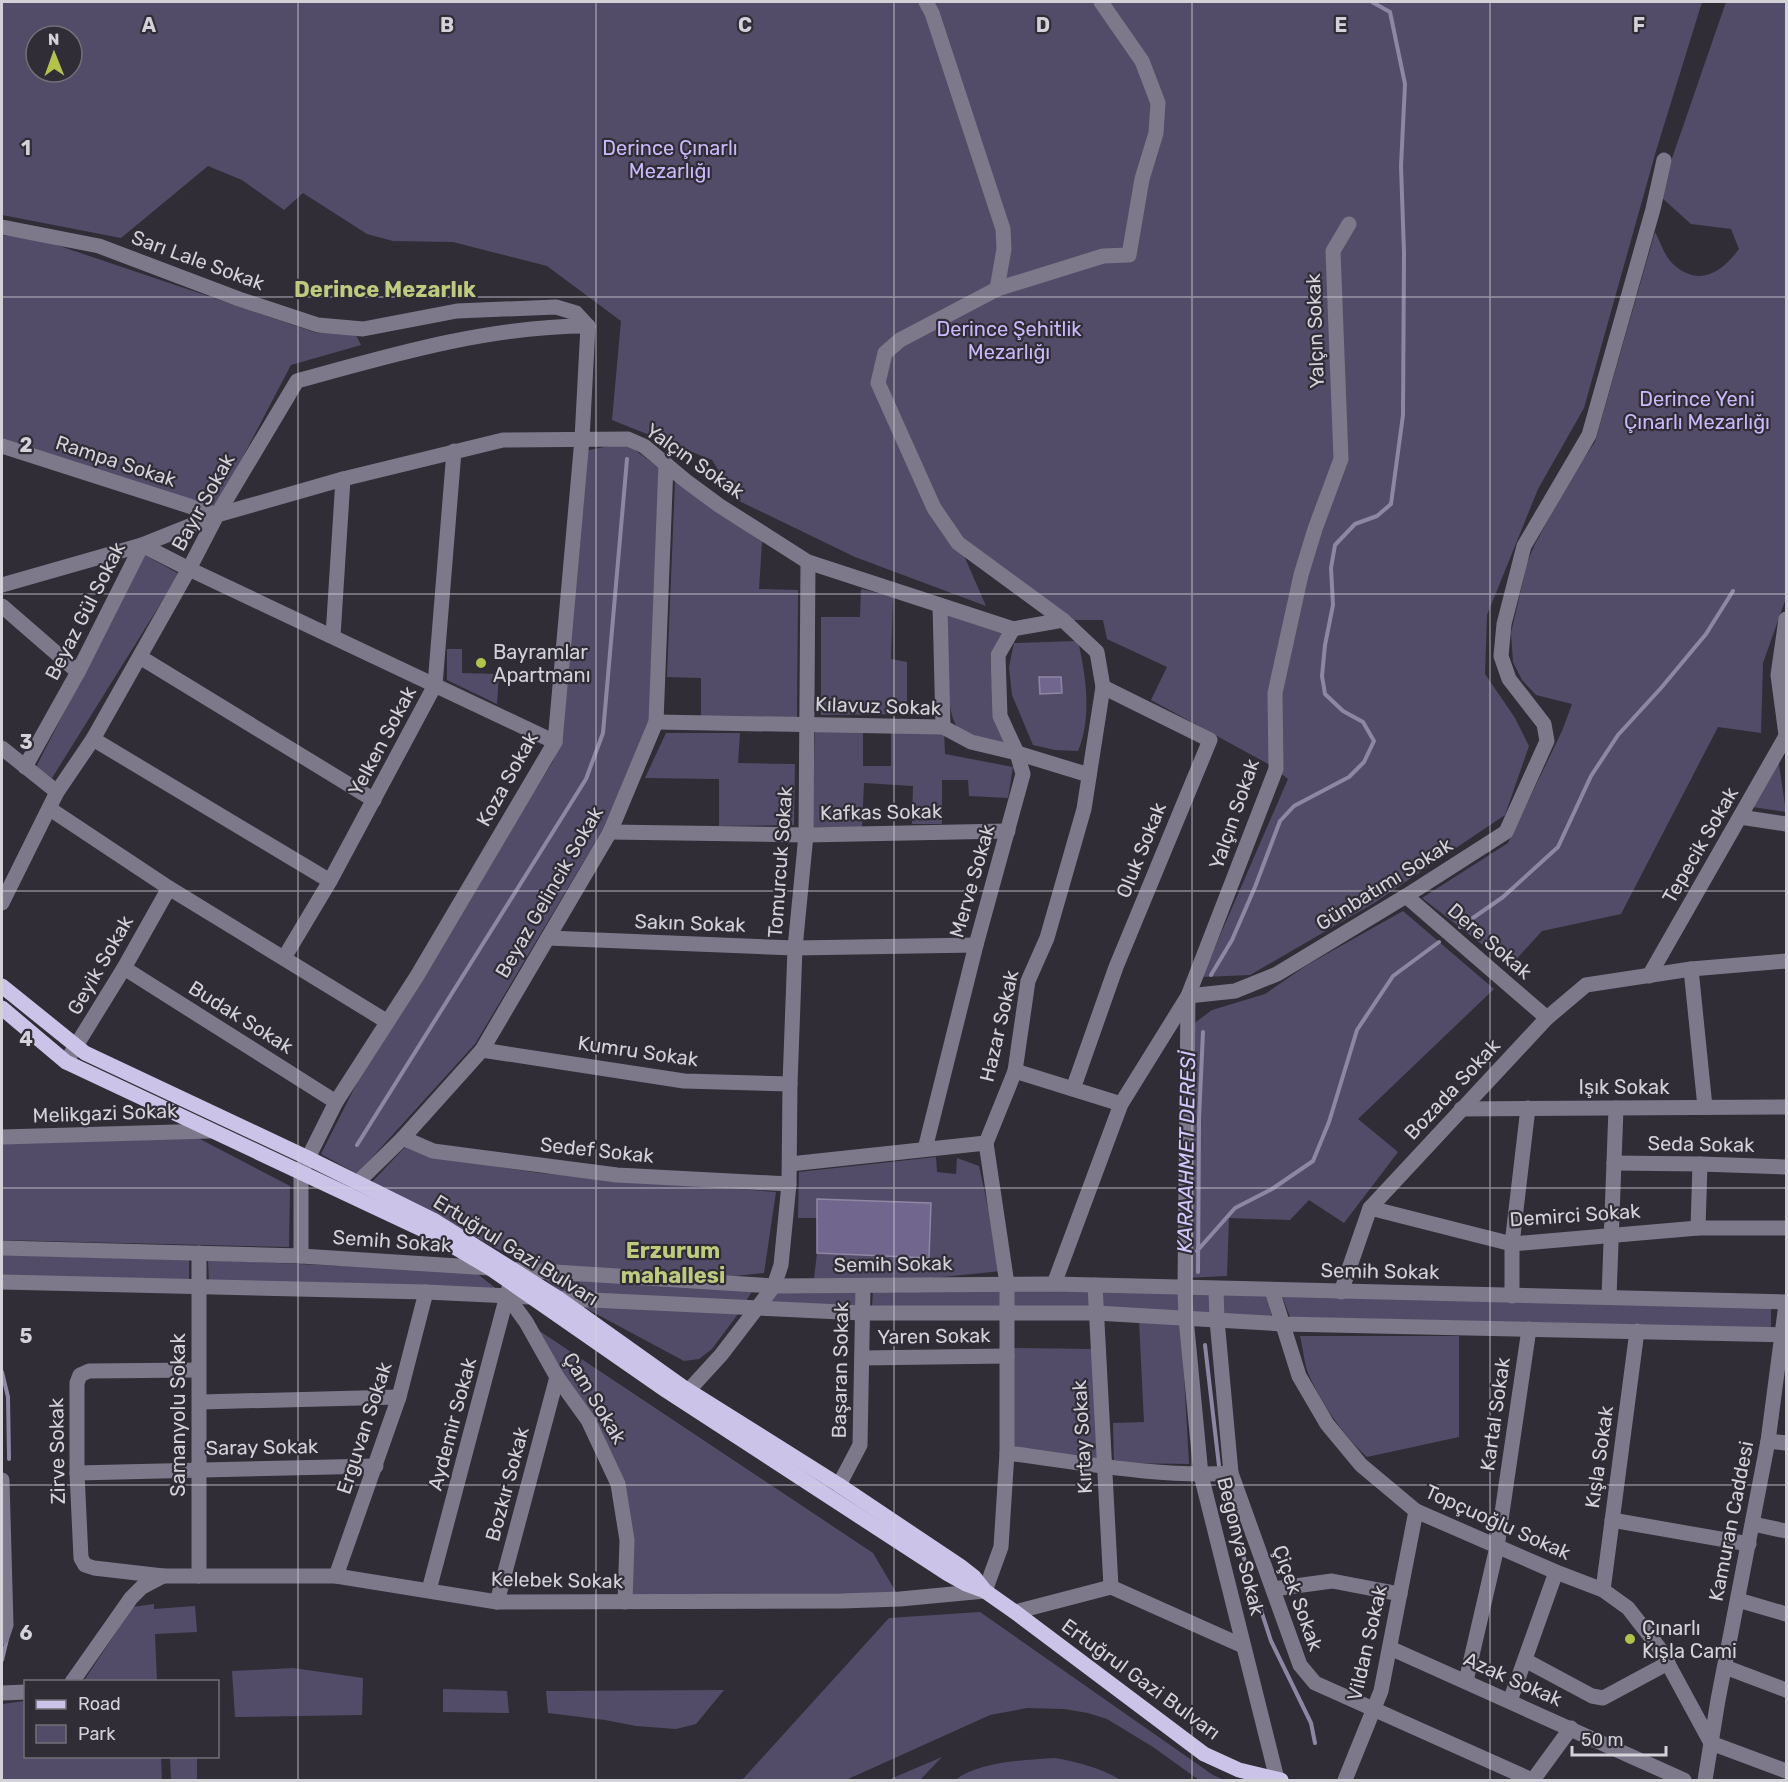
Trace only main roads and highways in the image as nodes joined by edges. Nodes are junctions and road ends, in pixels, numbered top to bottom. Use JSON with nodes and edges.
{"nodes":[{"id":1,"x":2,"y":986,"type":"edge"},
{"id":2,"x":2,"y":1008,"type":"edge"},
{"id":3,"x":490,"y":1268,"type":"road end"},
{"id":4,"x":510,"y":1282,"type":"junction"},
{"id":5,"x":985,"y":1591,"type":"junction"},
{"id":6,"x":1280,"y":1780,"type":"edge"}],
"edges":[{"from":1,"to":4,"type":"main road","name":"Ertuğrul Gazi Bulvarı"},
{"from":2,"to":3,"type":"main road","name":"Ertuğrul Gazi Bulvarı"},
{"from":4,"to":5,"type":"main road","name":"Ertuğrul Gazi Bulvarı"},
{"from":4,"to":5,"type":"main road","name":"Ertuğrul Gazi Bulvarı"},
{"from":5,"to":6,"type":"main road","name":"Ertuğrul Gazi Bulvarı"}]}
